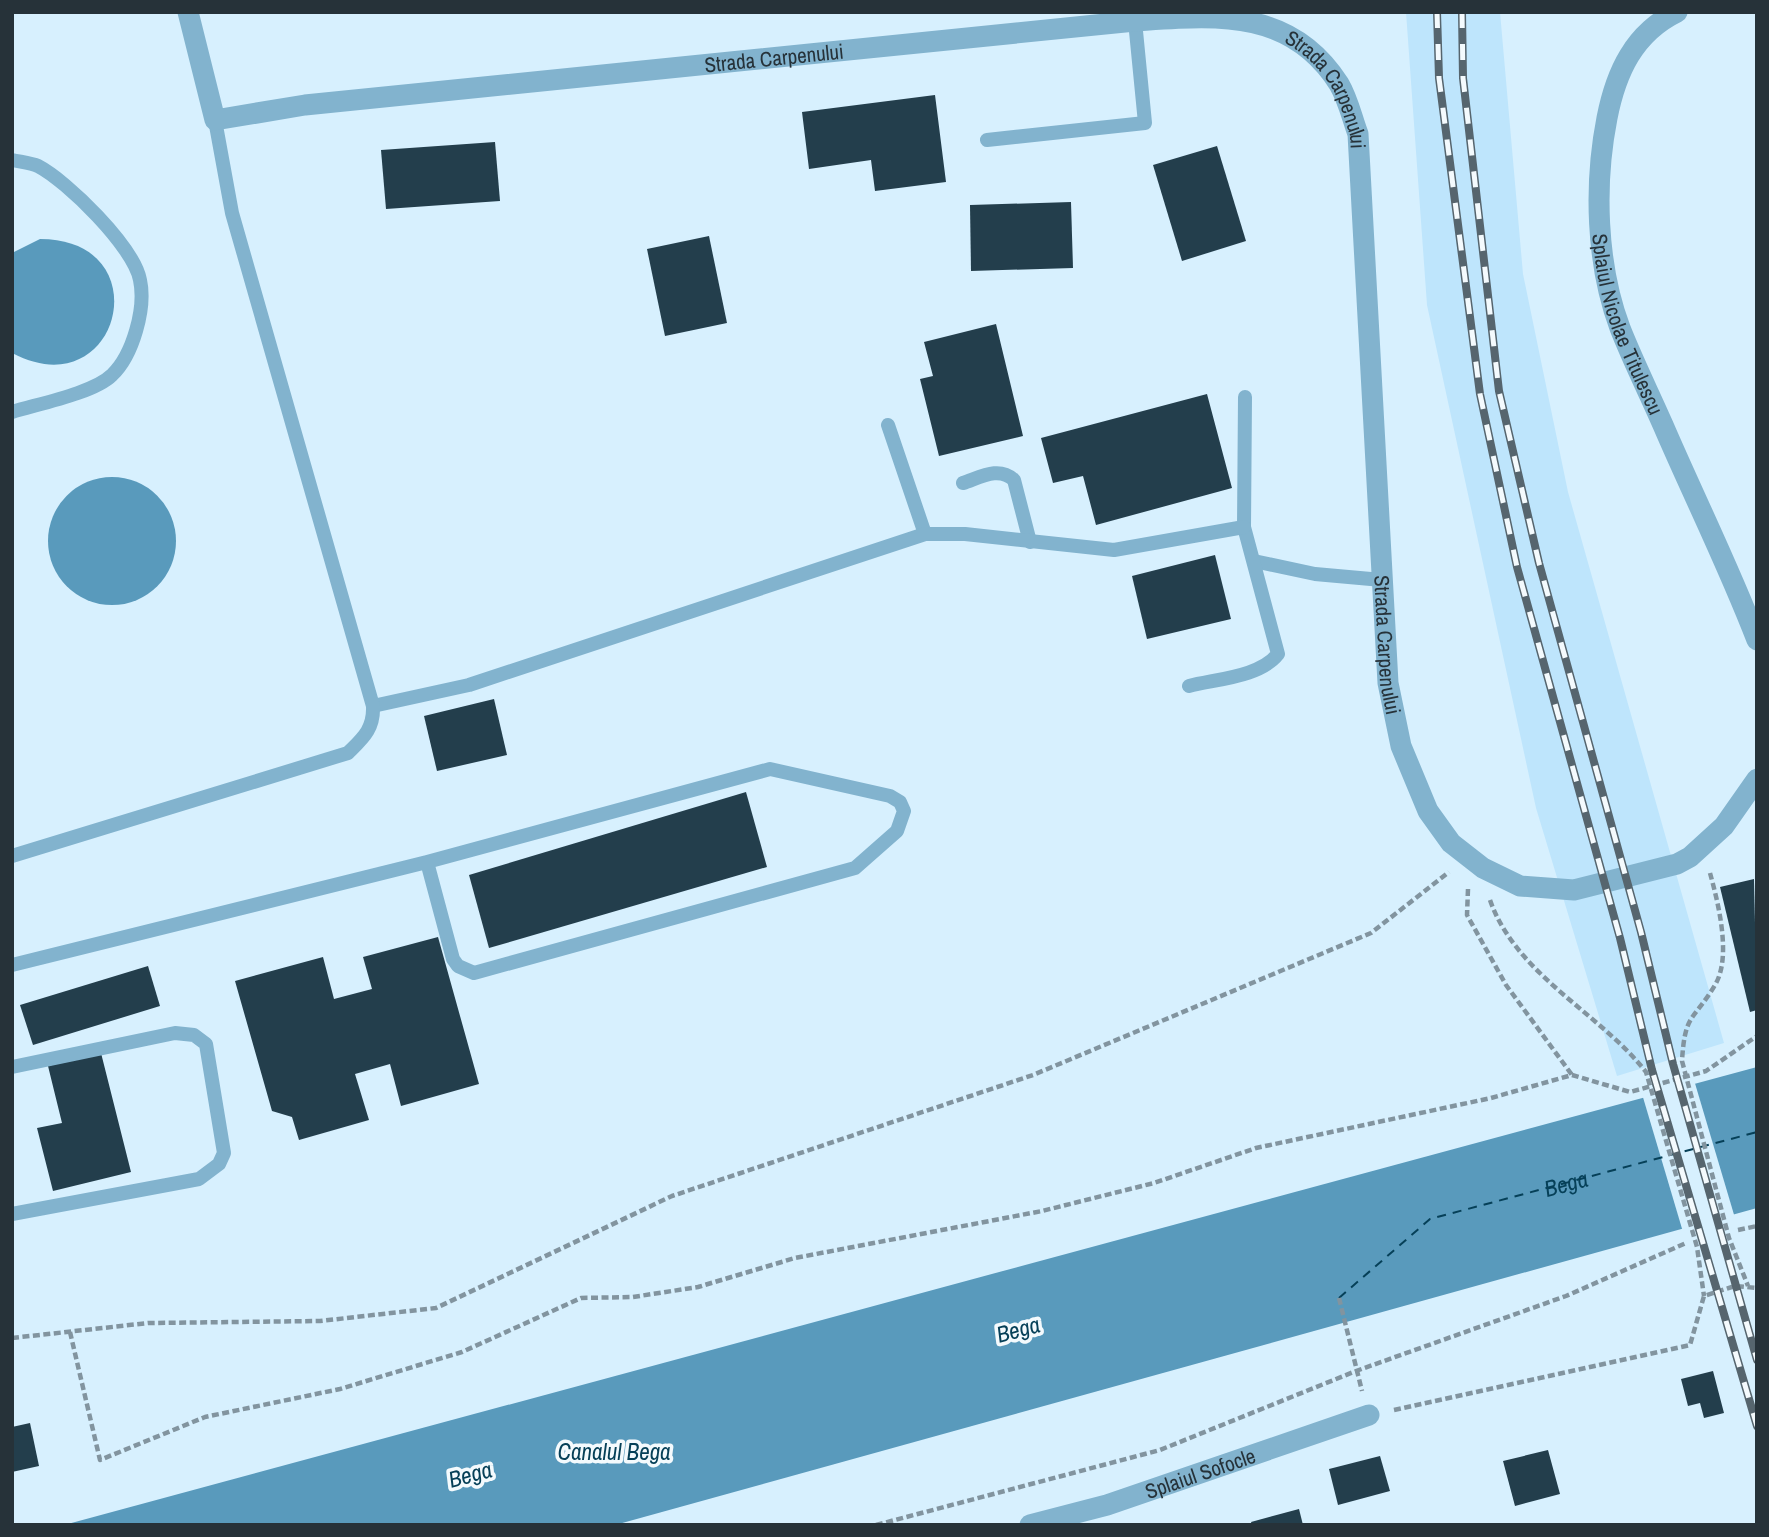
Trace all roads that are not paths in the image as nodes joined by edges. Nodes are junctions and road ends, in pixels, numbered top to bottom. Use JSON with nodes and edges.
{"nodes":[{"id":1,"x":188,"y":12,"type":"edge"},
{"id":2,"x":1677,"y":12,"type":"edge"},
{"id":3,"x":1135,"y":21,"type":"junction"},
{"id":4,"x":215,"y":120,"type":"junction"},
{"id":5,"x":987,"y":140,"type":"dead end"},
{"id":6,"x":12,"y":160,"type":"edge"},
{"id":7,"x":1245,"y":397,"type":"dead end"},
{"id":8,"x":12,"y":412,"type":"edge"},
{"id":9,"x":888,"y":425,"type":"dead end"},
{"id":10,"x":963,"y":483,"type":"dead end"},
{"id":11,"x":1244,"y":527,"type":"junction"},
{"id":12,"x":925,"y":534,"type":"junction"},
{"id":13,"x":1030,"y":542,"type":"junction"},
{"id":14,"x":1254,"y":561,"type":"junction"},
{"id":15,"x":1382,"y":580,"type":"junction"},
{"id":16,"x":1757,"y":640,"type":"edge"},
{"id":17,"x":1189,"y":686,"type":"dead end"},
{"id":18,"x":373,"y":706,"type":"junction"},
{"id":19,"x":1757,"y":779,"type":"edge"},
{"id":20,"x":12,"y":856,"type":"edge"},
{"id":21,"x":427,"y":862,"type":"junction"},
{"id":22,"x":12,"y":965,"type":"edge"},
{"id":23,"x":12,"y":1067,"type":"edge"},
{"id":24,"x":12,"y":1214,"type":"edge"},
{"id":25,"x":1369,"y":1415,"type":"road end"},
{"id":26,"x":1030,"y":1525,"type":"edge"}],
"edges":[{"from":1,"to":4,"type":"street"},
{"from":2,"to":16,"type":"street","name":"Splaiul Nicolae Titulescu"},
{"from":3,"to":4,"type":"street","name":"Strada Carpenului"},
{"from":3,"to":5,"type":"lane"},
{"from":3,"to":15,"type":"street","name":"Strada Carpenului"},
{"from":4,"to":18,"type":"lane"},
{"from":6,"to":8,"type":"lane"},
{"from":7,"to":11,"type":"lane"},
{"from":9,"to":12,"type":"lane"},
{"from":10,"to":13,"type":"lane"},
{"from":11,"to":13,"type":"lane"},
{"from":11,"to":14,"type":"lane"},
{"from":12,"to":13,"type":"lane"},
{"from":12,"to":18,"type":"lane"},
{"from":14,"to":15,"type":"lane"},
{"from":14,"to":17,"type":"lane"},
{"from":15,"to":19,"type":"street","name":"Strada Carpenului"},
{"from":18,"to":20,"type":"lane"},
{"from":21,"to":21,"type":"lane"},
{"from":21,"to":22,"type":"lane"},
{"from":23,"to":24,"type":"lane"},
{"from":25,"to":26,"type":"street","name":"Splaiul Sofocle"}]}
